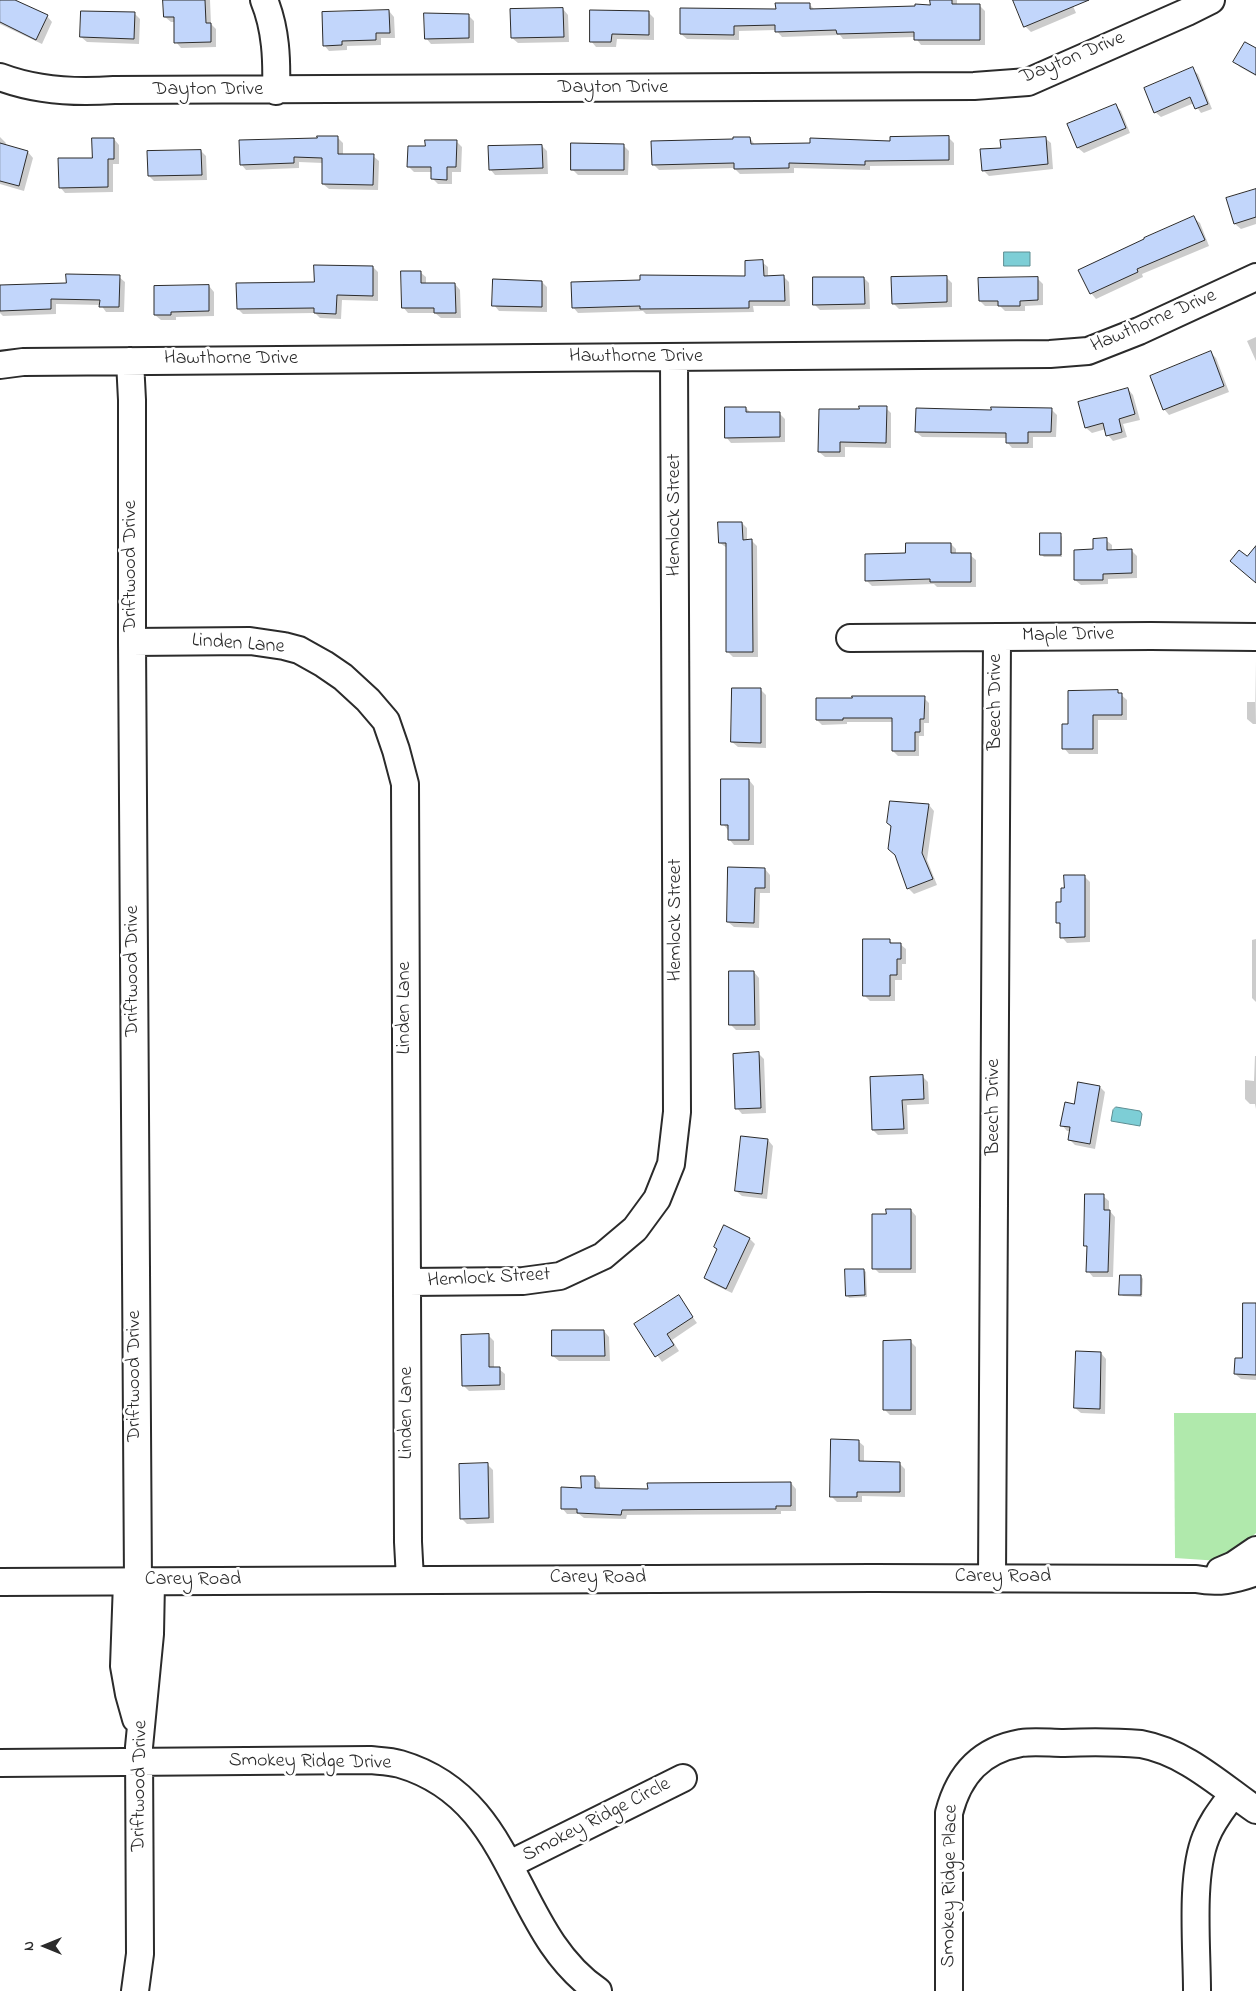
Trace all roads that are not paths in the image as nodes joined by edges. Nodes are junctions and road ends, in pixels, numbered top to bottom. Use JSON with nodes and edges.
{"nodes":[{"id":1,"x":264,"y":0,"type":"edge"},
{"id":2,"x":1211,"y":0,"type":"edge"},
{"id":3,"x":0,"y":76,"type":"edge"},
{"id":4,"x":276,"y":91,"type":"junction"},
{"id":5,"x":1256,"y":277,"type":"edge"},
{"id":6,"x":674,"y":358,"type":"junction"},
{"id":7,"x":130,"y":361,"type":"junction"},
{"id":8,"x":0,"y":365,"type":"edge"},
{"id":9,"x":997,"y":637,"type":"junction"},
{"id":10,"x":1256,"y":637,"type":"edge"},
{"id":11,"x":850,"y":638,"type":"dead end"},
{"id":12,"x":132,"y":642,"type":"junction"},
{"id":13,"x":408,"y":1282,"type":"junction"},
{"id":14,"x":1256,"y":1550,"type":"edge"},
{"id":15,"x":1256,"y":1572,"type":"edge"},
{"id":16,"x":992,"y":1578,"type":"junction"},
{"id":17,"x":410,"y":1579,"type":"junction"},
{"id":18,"x":1196,"y":1579,"type":"junction"},
{"id":19,"x":0,"y":1582,"type":"edge"},
{"id":20,"x":138,"y":1582,"type":"junction"},
{"id":21,"x":0,"y":1763,"type":"edge"},
{"id":22,"x":138,"y":1763,"type":"junction"},
{"id":23,"x":683,"y":1778,"type":"dead end"},
{"id":24,"x":1233,"y":1794,"type":"junction"},
{"id":25,"x":1256,"y":1810,"type":"edge"},
{"id":26,"x":510,"y":1864,"type":"junction"},
{"id":27,"x":135,"y":1991,"type":"edge"},
{"id":28,"x":598,"y":1991,"type":"edge"},
{"id":29,"x":949,"y":1991,"type":"edge"},
{"id":30,"x":1197,"y":1991,"type":"edge"}],
"edges":[{"from":1,"to":4,"type":"street"},
{"from":2,"to":4,"type":"street","name":"Dayton Drive"},
{"from":3,"to":4,"type":"street","name":"Dayton Drive"},
{"from":5,"to":6,"type":"street","name":"Hawthorne Drive"},
{"from":6,"to":7,"type":"street","name":"Hawthorne Drive"},
{"from":6,"to":13,"type":"street","name":"Hemlock Street"},
{"from":7,"to":8,"type":"street","name":"Hawthorne Drive"},
{"from":7,"to":12,"type":"street","name":"Driftwood Drive"},
{"from":9,"to":10,"type":"street","name":"Maple Drive"},
{"from":9,"to":11,"type":"street","name":"Maple Drive"},
{"from":9,"to":16,"type":"street","name":"Beech Drive"},
{"from":12,"to":13,"type":"street","name":"Linden Lane"},
{"from":12,"to":20,"type":"street","name":"Driftwood Drive"},
{"from":13,"to":17,"type":"street","name":"Linden Lane"},
{"from":14,"to":18,"type":"street","name":"Carey Road"},
{"from":15,"to":18,"type":"street","name":"Carey Road"},
{"from":16,"to":17,"type":"street","name":"Carey Road"},
{"from":16,"to":18,"type":"street","name":"Carey Road"},
{"from":17,"to":20,"type":"street","name":"Carey Road"},
{"from":19,"to":20,"type":"street","name":"Carey Road"},
{"from":20,"to":22,"type":"street","name":"Driftwood Drive"},
{"from":21,"to":22,"type":"street","name":"Smokey Ridge Drive"},
{"from":22,"to":26,"type":"street","name":"Smokey Ridge Drive"},
{"from":22,"to":27,"type":"street","name":"Driftwood Drive"},
{"from":23,"to":26,"type":"street","name":"Smokey Ridge Circle"},
{"from":24,"to":25,"type":"street","name":"Smokey Ridge Place"},
{"from":24,"to":29,"type":"street","name":"Smokey Ridge Place"},
{"from":24,"to":30,"type":"street"},
{"from":26,"to":28,"type":"street","name":"Smokey Ridge Drive"}]}
